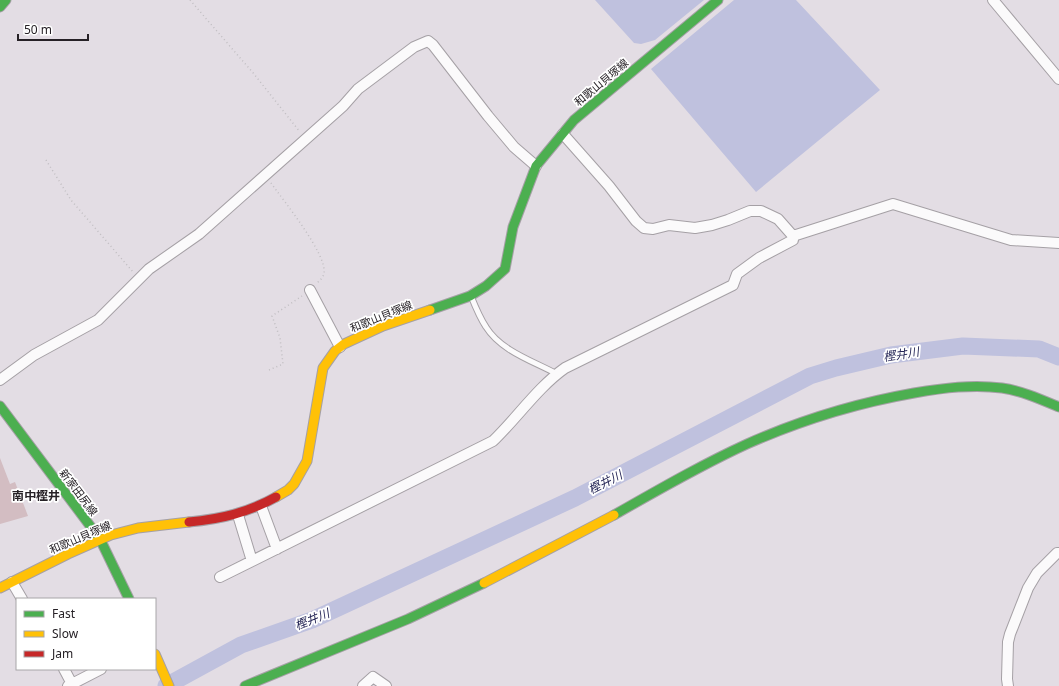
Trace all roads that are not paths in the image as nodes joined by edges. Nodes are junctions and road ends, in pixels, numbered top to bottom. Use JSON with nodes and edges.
{"nodes":[{"id":1,"x":6,"y":0,"type":"edge"},
{"id":2,"x":718,"y":0,"type":"edge"},
{"id":3,"x":993,"y":0,"type":"edge"},
{"id":4,"x":0,"y":7,"type":"edge"},
{"id":5,"x":1059,"y":79,"type":"edge"},
{"id":6,"x":563,"y":134,"type":"junction"},
{"id":7,"x":536,"y":166,"type":"junction"},
{"id":8,"x":793,"y":236,"type":"junction"},
{"id":9,"x":1059,"y":243,"type":"edge"},
{"id":10,"x":310,"y":290,"type":"road end"},
{"id":11,"x":470,"y":296,"type":"junction"},
{"id":12,"x":340,"y":347,"type":"junction"},
{"id":13,"x":557,"y":374,"type":"junction"},
{"id":14,"x":0,"y":380,"type":"edge"},
{"id":15,"x":0,"y":406,"type":"edge"},
{"id":16,"x":1059,"y":407,"type":"edge"},
{"id":17,"x":261,"y":506,"type":"junction"},
{"id":18,"x":238,"y":514,"type":"junction"},
{"id":19,"x":100,"y":539,"type":"junction"},
{"id":20,"x":277,"y":549,"type":"junction"},
{"id":21,"x":1059,"y":553,"type":"edge"},
{"id":22,"x":252,"y":561,"type":"junction"},
{"id":23,"x":220,"y":577,"type":"dead end"},
{"id":24,"x":12,"y":582,"type":"junction"},
{"id":25,"x":0,"y":588,"type":"edge"},
{"id":26,"x":21,"y":598,"type":"edge"},
{"id":27,"x":129,"y":598,"type":"edge"},
{"id":28,"x":156,"y":656,"type":"edge"},
{"id":29,"x":64,"y":670,"type":"edge"},
{"id":30,"x":99,"y":670,"type":"edge"},
{"id":31,"x":70,"y":685,"type":"edge"},
{"id":32,"x":169,"y":686,"type":"edge"},
{"id":33,"x":245,"y":686,"type":"edge"},
{"id":34,"x":363,"y":686,"type":"edge"},
{"id":35,"x":386,"y":686,"type":"edge"},
{"id":36,"x":1008,"y":686,"type":"edge"}],
"edges":[{"from":1,"to":4,"type":"main road"},
{"from":2,"to":6,"type":"main road","name":"和歌山貝塚線"},
{"from":3,"to":5,"type":"street"},
{"from":6,"to":7,"type":"main road","name":"和歌山貝塚線"},
{"from":6,"to":8,"type":"street"},
{"from":7,"to":11,"type":"main road","name":"和歌山貝塚線"},
{"from":7,"to":14,"type":"street"},
{"from":8,"to":9,"type":"street"},
{"from":8,"to":13,"type":"street"},
{"from":10,"to":12,"type":"street"},
{"from":11,"to":12,"type":"main road","name":"和歌山貝塚線"},
{"from":11,"to":13,"type":"lane"},
{"from":12,"to":17,"type":"main road","name":"和歌山貝塚線"},
{"from":13,"to":20,"type":"street"},
{"from":15,"to":19,"type":"main road","name":"新家田尻線"},
{"from":16,"to":33,"type":"main road"},
{"from":17,"to":18,"type":"main road","name":"和歌山貝塚線"},
{"from":17,"to":20,"type":"street"},
{"from":18,"to":19,"type":"main road","name":"和歌山貝塚線"},
{"from":18,"to":22,"type":"street"},
{"from":19,"to":24,"type":"main road","name":"和歌山貝塚線"},
{"from":19,"to":27,"type":"main road","name":"新家田尻線"},
{"from":20,"to":22,"type":"street"},
{"from":21,"to":36,"type":"street"},
{"from":22,"to":23,"type":"street"},
{"from":24,"to":25,"type":"main road","name":"和歌山貝塚線"},
{"from":24,"to":26,"type":"street"},
{"from":28,"to":32,"type":"main road"},
{"from":29,"to":31,"type":"street"},
{"from":30,"to":31,"type":"street"},
{"from":34,"to":35,"type":"street"}]}
